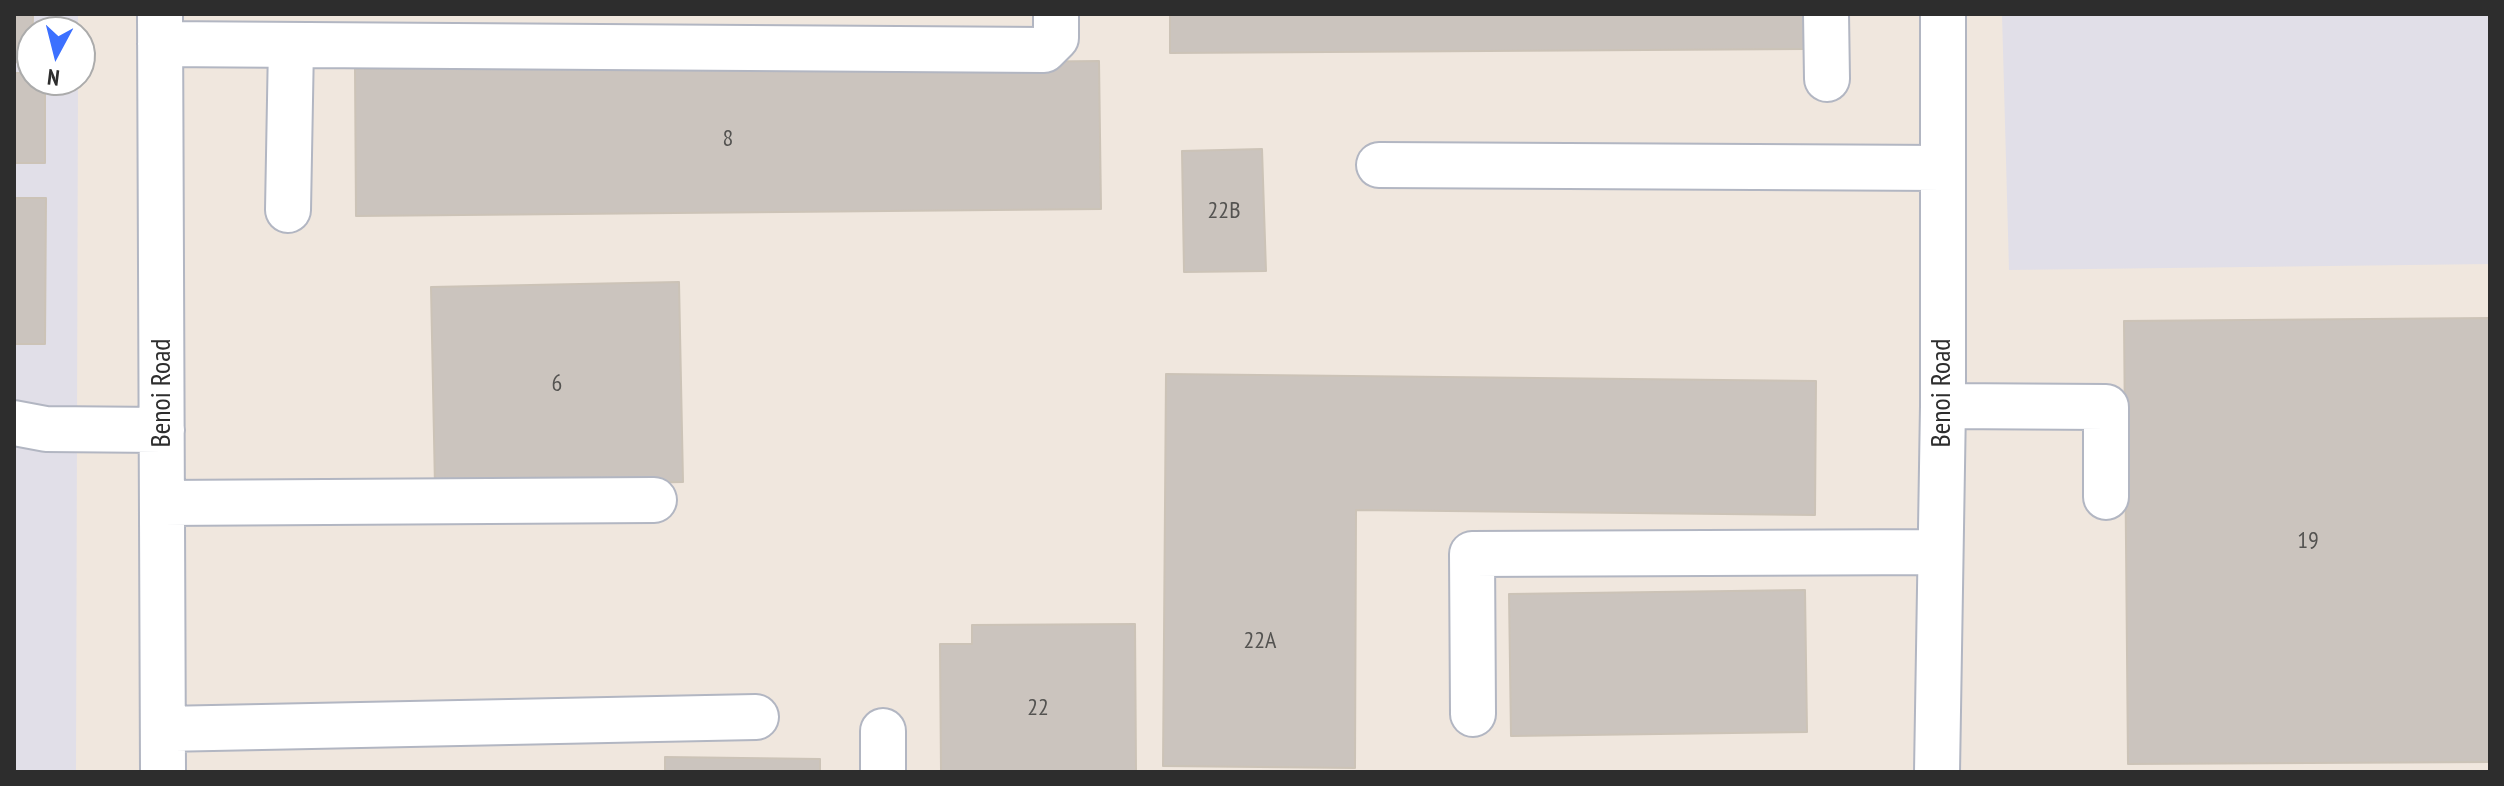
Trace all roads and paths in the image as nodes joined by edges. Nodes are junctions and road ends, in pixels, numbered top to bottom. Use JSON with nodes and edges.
{"nodes":[{"id":1,"x":1056,"y":14,"type":"edge"},
{"id":2,"x":1826,"y":14,"type":"edge"},
{"id":3,"x":1943,"y":14,"type":"edge"},
{"id":4,"x":160,"y":29,"type":"edge"},
{"id":5,"x":315,"y":35,"type":"edge"},
{"id":6,"x":1827,"y":79,"type":"dead end"},
{"id":7,"x":1379,"y":165,"type":"dead end"},
{"id":8,"x":1943,"y":168,"type":"junction"},
{"id":9,"x":288,"y":210,"type":"dead end"},
{"id":10,"x":1943,"y":406,"type":"junction"},
{"id":11,"x":14,"y":423,"type":"edge"},
{"id":12,"x":162,"y":430,"type":"junction"},
{"id":13,"x":2106,"y":497,"type":"dead end"},
{"id":14,"x":654,"y":500,"type":"dead end"},
{"id":15,"x":162,"y":503,"type":"junction"},
{"id":16,"x":1940,"y":552,"type":"junction"},
{"id":17,"x":1473,"y":714,"type":"dead end"},
{"id":18,"x":756,"y":717,"type":"dead end"},
{"id":19,"x":163,"y":729,"type":"junction"},
{"id":20,"x":163,"y":772,"type":"edge"},
{"id":21,"x":1937,"y":772,"type":"edge"}],
"edges":[{"from":1,"to":5,"type":"street"},
{"from":2,"to":6,"type":"street"},
{"from":3,"to":8,"type":"street","name":"Benoi Road"},
{"from":4,"to":5,"type":"street"},
{"from":4,"to":12,"type":"street","name":"Benoi Road"},
{"from":5,"to":9,"type":"street"},
{"from":7,"to":8,"type":"street"},
{"from":8,"to":10,"type":"street","name":"Benoi Road"},
{"from":10,"to":13,"type":"street"},
{"from":10,"to":16,"type":"street","name":"Benoi Road"},
{"from":11,"to":12,"type":"street"},
{"from":12,"to":15,"type":"street","name":"Benoi Road"},
{"from":14,"to":15,"type":"street"},
{"from":15,"to":19,"type":"street","name":"Benoi Road"},
{"from":16,"to":17,"type":"street"},
{"from":16,"to":21,"type":"street","name":"Benoi Road"},
{"from":18,"to":19,"type":"street"},
{"from":19,"to":20,"type":"street","name":"Benoi Road"}]}
